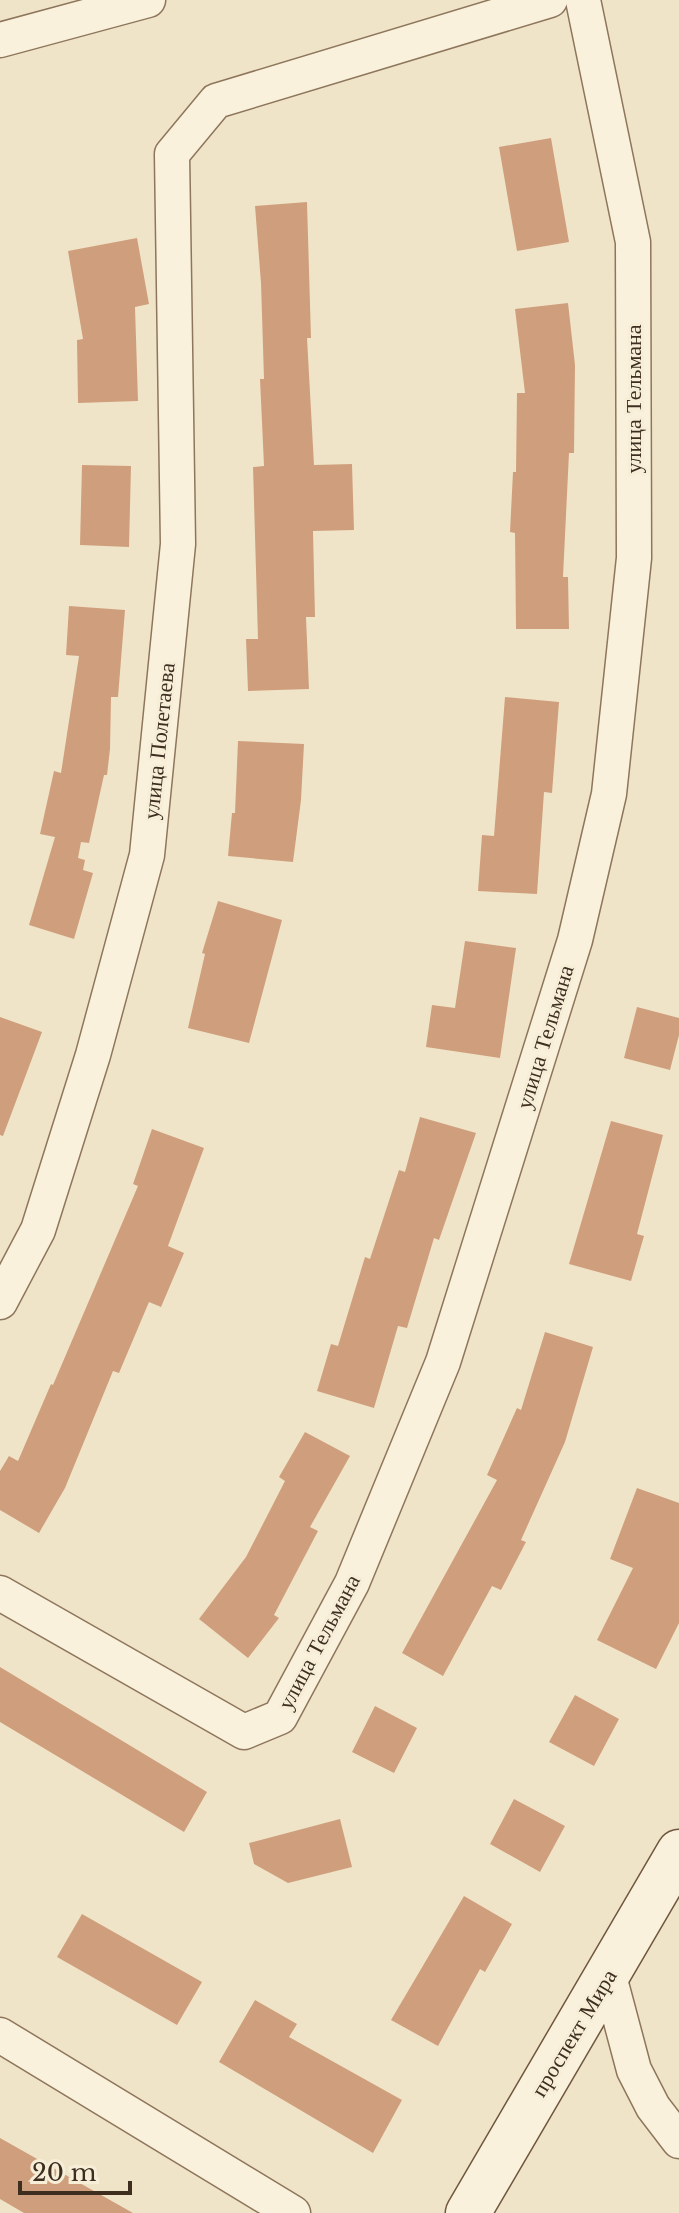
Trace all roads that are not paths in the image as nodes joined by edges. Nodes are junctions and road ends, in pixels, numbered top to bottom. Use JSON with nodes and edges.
{"nodes":[{"id":1,"x":148,"y":0,"type":"edge"},
{"id":2,"x":550,"y":0,"type":"edge"},
{"id":3,"x":583,"y":0,"type":"edge"},
{"id":4,"x":0,"y":40,"type":"edge"},
{"id":5,"x":0,"y":1302,"type":"edge"},
{"id":6,"x":0,"y":1593,"type":"edge"},
{"id":7,"x":679,"y":1852,"type":"edge"},
{"id":8,"x":609,"y":1976,"type":"junction"},
{"id":9,"x":0,"y":2035,"type":"edge"},
{"id":10,"x":679,"y":2141,"type":"edge"},
{"id":11,"x":293,"y":2213,"type":"edge"},
{"id":12,"x":468,"y":2213,"type":"edge"}],
"edges":[{"from":1,"to":4,"type":"street"},
{"from":2,"to":5,"type":"street","name":"улица Полетаева"},
{"from":3,"to":6,"type":"street","name":"улица Тельмана"},
{"from":7,"to":8,"type":"main road","name":"проспект Мира"},
{"from":8,"to":10,"type":"street"},
{"from":8,"to":12,"type":"main road","name":"проспект Мира"},
{"from":9,"to":11,"type":"street"}]}
